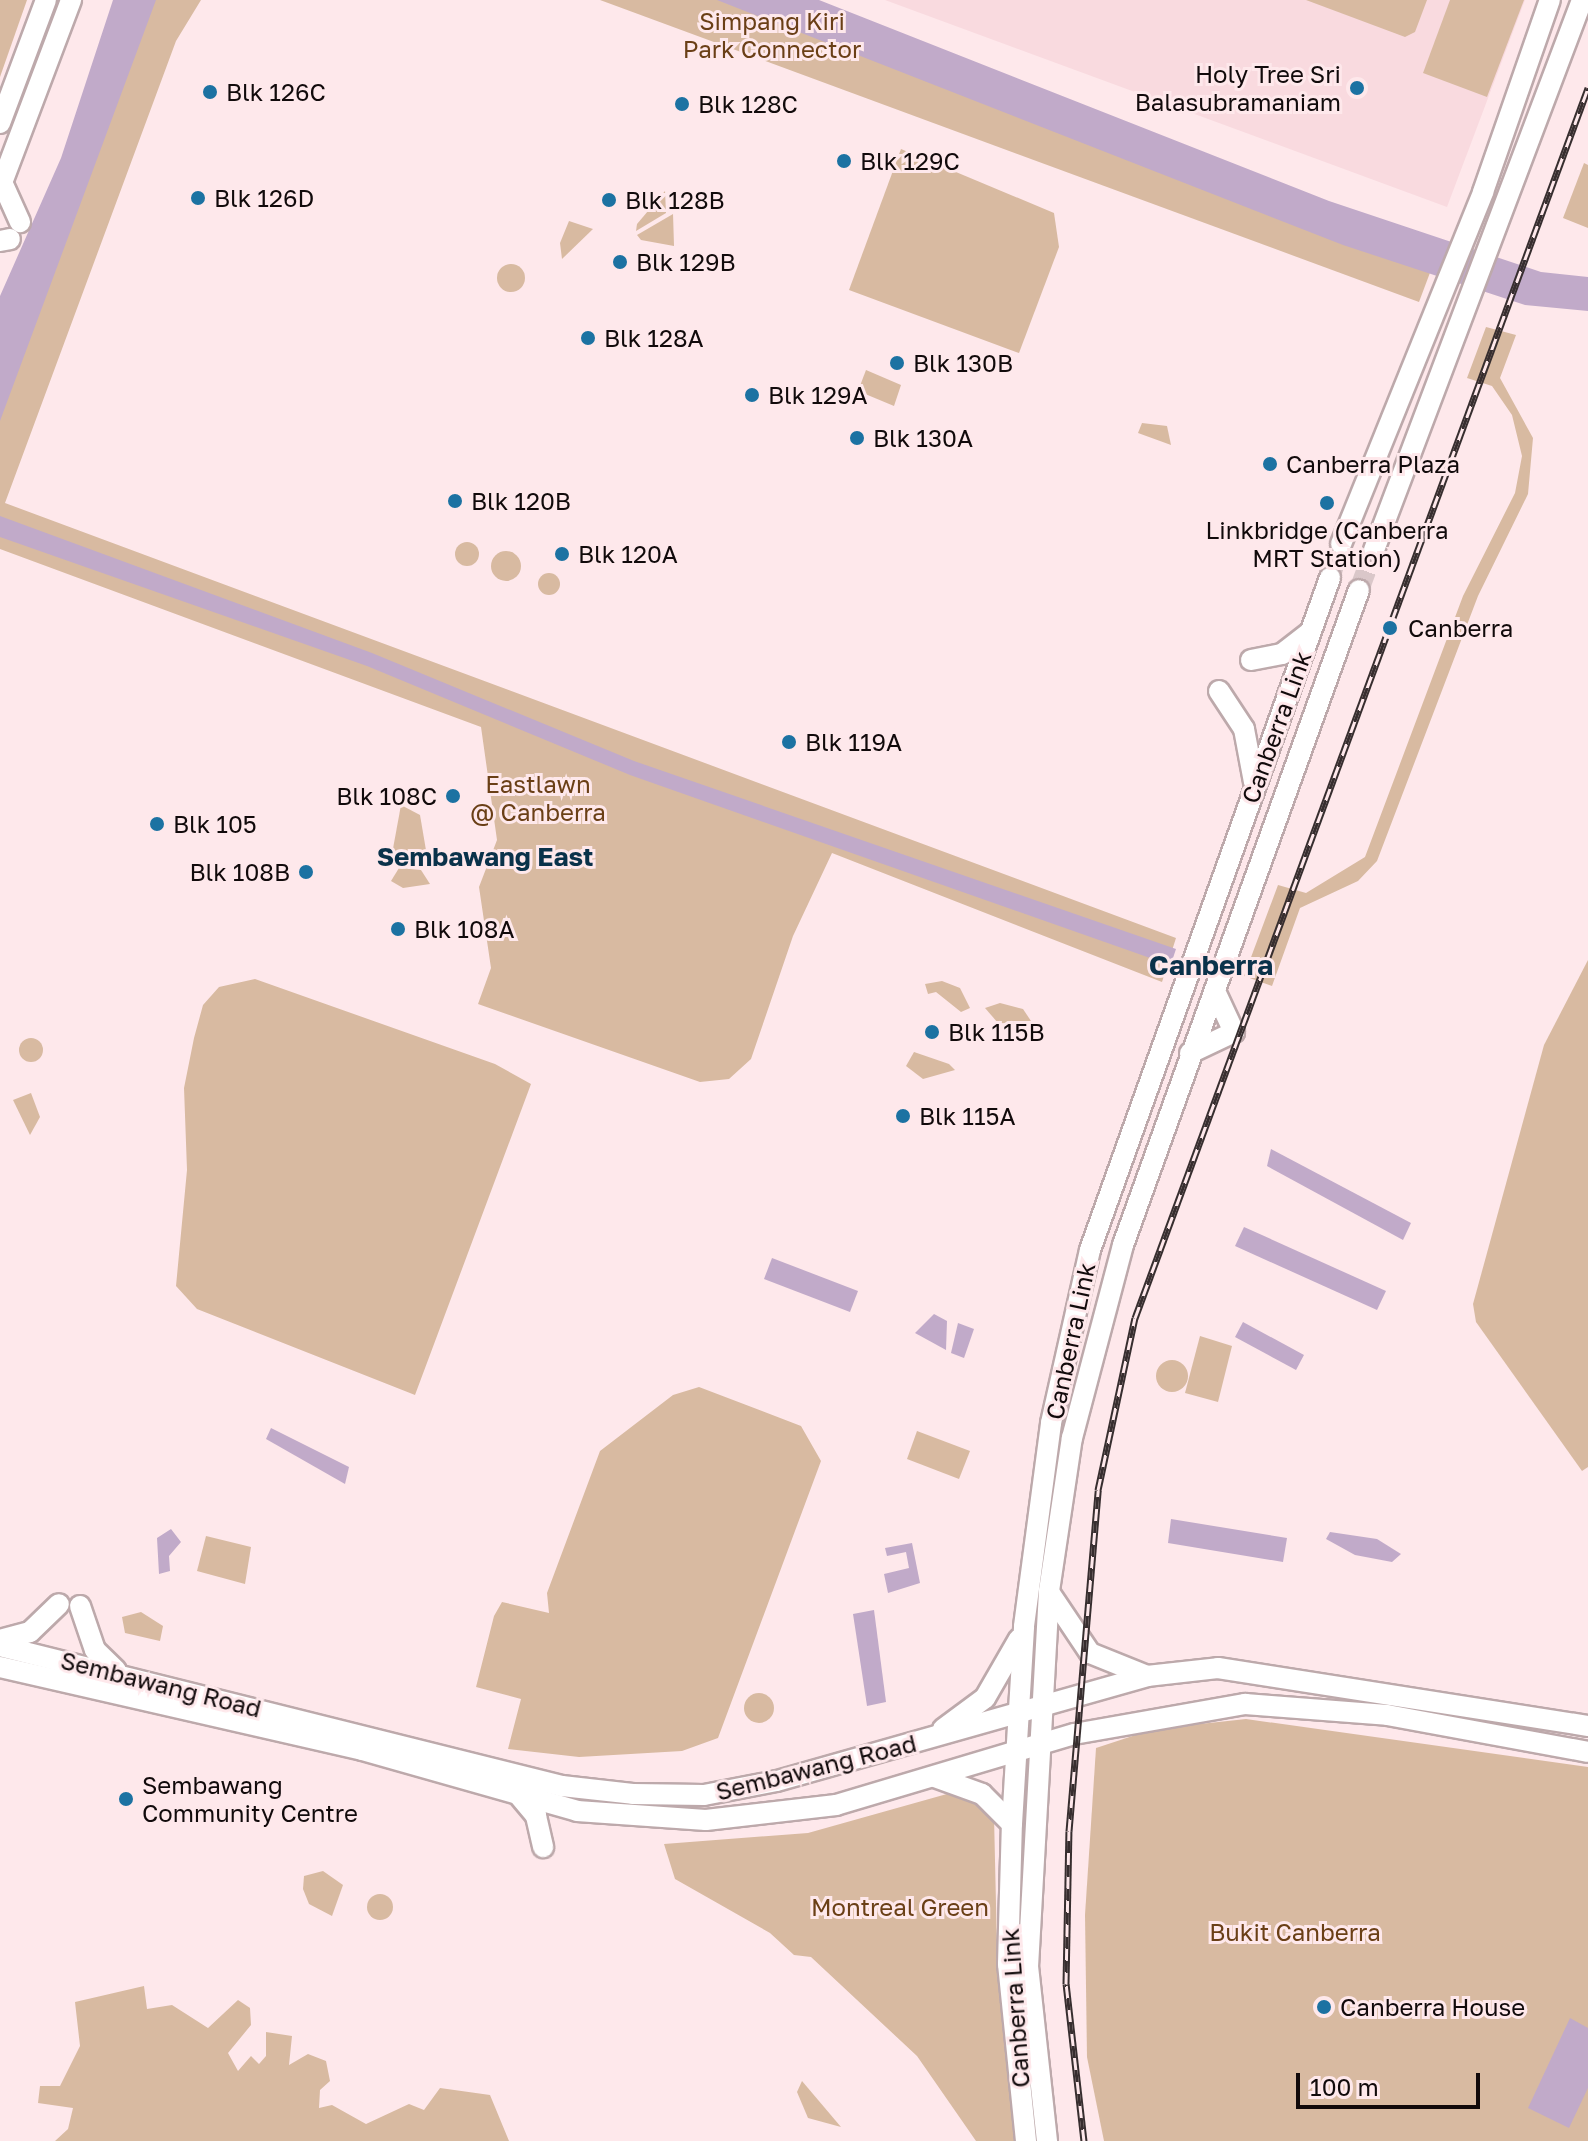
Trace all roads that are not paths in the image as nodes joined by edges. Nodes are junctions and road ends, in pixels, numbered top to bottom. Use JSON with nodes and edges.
{"nodes":[{"id":1,"x":46,"y":0,"type":"edge"},
{"id":2,"x":71,"y":0,"type":"edge"},
{"id":3,"x":1550,"y":0,"type":"edge"},
{"id":4,"x":1582,"y":0,"type":"edge"},
{"id":5,"x":0,"y":123,"type":"edge"},
{"id":6,"x":1,"y":185,"type":"edge"},
{"id":7,"x":10,"y":234,"type":"edge"},
{"id":8,"x":1341,"y":544,"type":"tunnel mouth"},
{"id":9,"x":1374,"y":550,"type":"tunnel mouth"},
{"id":10,"x":1330,"y":578,"type":"tunnel mouth"},
{"id":11,"x":1359,"y":590,"type":"tunnel mouth"},
{"id":12,"x":1310,"y":632,"type":"junction"},
{"id":13,"x":1251,"y":660,"type":"dead end"},
{"id":14,"x":1219,"y":691,"type":"dead end"},
{"id":15,"x":1255,"y":786,"type":"junction"},
{"id":16,"x":1215,"y":991,"type":"junction"},
{"id":17,"x":1190,"y":1053,"type":"junction"},
{"id":18,"x":1049,"y":1591,"type":"junction"},
{"id":19,"x":1024,"y":1626,"type":"junction"},
{"id":20,"x":0,"y":1640,"type":"edge"},
{"id":21,"x":0,"y":1646,"type":"edge"},
{"id":22,"x":0,"y":1667,"type":"edge"},
{"id":23,"x":1247,"y":1668,"type":"junction"},
{"id":24,"x":120,"y":1672,"type":"junction"},
{"id":25,"x":1147,"y":1676,"type":"junction"},
{"id":26,"x":1043,"y":1703,"type":"junction"},
{"id":27,"x":1245,"y":1704,"type":"junction"},
{"id":28,"x":1021,"y":1712,"type":"junction"},
{"id":29,"x":1588,"y":1726,"type":"edge"},
{"id":30,"x":1074,"y":1734,"type":"junction"},
{"id":31,"x":931,"y":1739,"type":"junction"},
{"id":32,"x":1039,"y":1745,"type":"junction"},
{"id":33,"x":1019,"y":1750,"type":"junction"},
{"id":34,"x":1588,"y":1752,"type":"edge"},
{"id":35,"x":821,"y":1771,"type":"junction"},
{"id":36,"x":934,"y":1776,"type":"junction"},
{"id":37,"x":1035,"y":1777,"type":"junction"},
{"id":38,"x":517,"y":1793,"type":"junction"},
{"id":39,"x":836,"y":1805,"type":"junction"},
{"id":40,"x":1012,"y":1824,"type":"junction"},
{"id":41,"x":543,"y":1847,"type":"dead end"},
{"id":42,"x":1026,"y":2141,"type":"edge"},
{"id":43,"x":1047,"y":2141,"type":"edge"}],
"edges":[{"from":1,"to":5,"type":"main road"},
{"from":2,"to":6,"type":"main road"},
{"from":3,"to":8,"type":"main road"},
{"from":4,"to":9,"type":"main road"},
{"from":6,"to":7,"type":"main road"},
{"from":10,"to":12,"type":"main road","name":"Canberra Link"},
{"from":11,"to":16,"type":"main road","name":"Canberra Link"},
{"from":12,"to":13,"type":"main road"},
{"from":12,"to":15,"type":"main road","name":"Canberra Link"},
{"from":14,"to":15,"type":"main road"},
{"from":15,"to":19,"type":"main road","name":"Canberra Link"},
{"from":16,"to":17,"type":"main road","name":"Canberra Link"},
{"from":16,"to":17,"type":"main road"},
{"from":17,"to":18,"type":"main road","name":"Canberra Link"},
{"from":18,"to":25,"type":"main road"},
{"from":18,"to":26,"type":"main road","name":"Canberra Link"},
{"from":19,"to":28,"type":"main road","name":"Canberra Link"},
{"from":19,"to":31,"type":"main road"},
{"from":20,"to":24,"type":"main road"},
{"from":21,"to":24,"type":"main road","name":"Sembawang Road"},
{"from":22,"to":38,"type":"main road","name":"Sembawang Road"},
{"from":23,"to":25,"type":"main road","name":"Sembawang Road"},
{"from":23,"to":27,"type":"main road"},
{"from":23,"to":29,"type":"main road","name":"Sembawang Road"},
{"from":24,"to":35,"type":"main road","name":"Sembawang Road"},
{"from":25,"to":26,"type":"main road","name":"Sembawang Road"},
{"from":26,"to":28,"type":"main road","name":"Sembawang Road"},
{"from":26,"to":32,"type":"main road","name":"Canberra Link"},
{"from":27,"to":30,"type":"main road","name":"Sembawang Road"},
{"from":27,"to":34,"type":"main road","name":"Sembawang Road"},
{"from":28,"to":31,"type":"main road","name":"Sembawang Road"},
{"from":28,"to":33,"type":"main road","name":"Canberra Link"},
{"from":30,"to":32,"type":"main road","name":"Sembawang Road"},
{"from":30,"to":37,"type":"main road"},
{"from":31,"to":35,"type":"main road","name":"Sembawang Road"},
{"from":32,"to":33,"type":"main road","name":"Sembawang Road"},
{"from":32,"to":37,"type":"main road","name":"Canberra Link"},
{"from":33,"to":36,"type":"main road","name":"Sembawang Road"},
{"from":33,"to":40,"type":"main road","name":"Canberra Link"},
{"from":35,"to":39,"type":"main road"},
{"from":36,"to":39,"type":"main road","name":"Sembawang Road"},
{"from":36,"to":40,"type":"main road"},
{"from":37,"to":43,"type":"main road","name":"Canberra Link"},
{"from":38,"to":39,"type":"main road","name":"Sembawang Road"},
{"from":38,"to":41,"type":"main road"},
{"from":40,"to":42,"type":"main road","name":"Canberra Link"}]}
